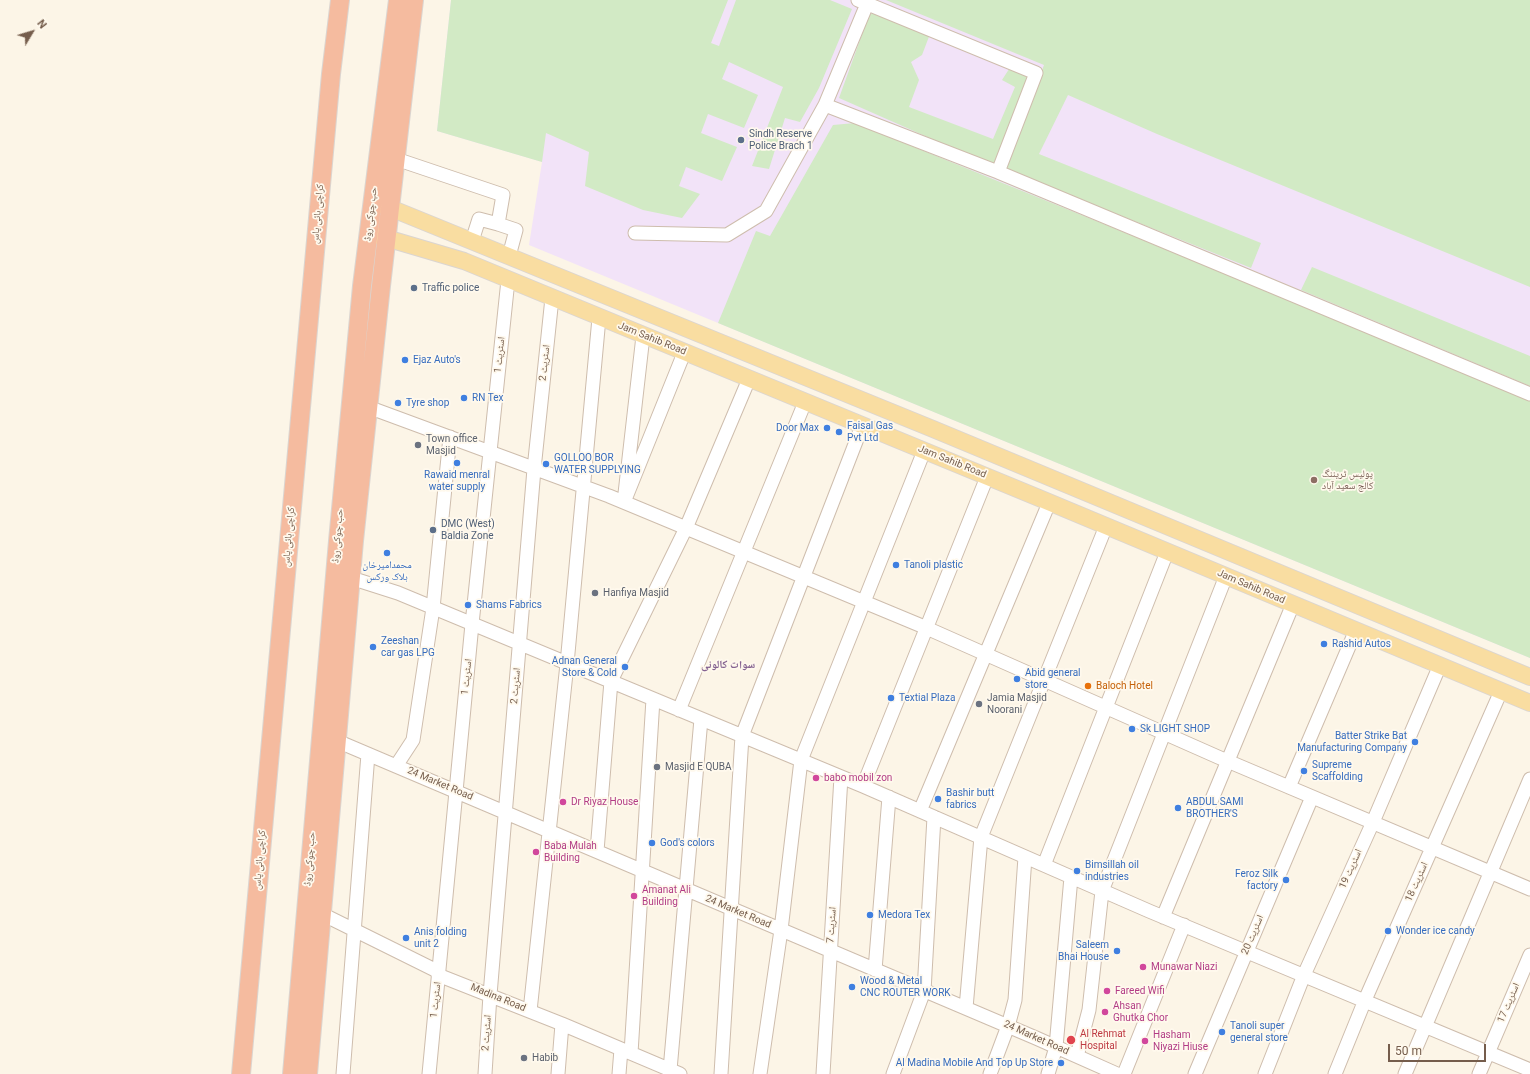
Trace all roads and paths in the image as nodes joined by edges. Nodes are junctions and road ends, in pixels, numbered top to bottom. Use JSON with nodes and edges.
{"nodes":[{"id":1,"x":340,"y":0,"type":"edge"},
{"id":2,"x":398,"y":0,"type":"edge"},
{"id":3,"x":414,"y":0,"type":"edge"},
{"id":4,"x":863,"y":2,"type":"edge"},
{"id":5,"x":825,"y":105,"type":"junction"},
{"id":6,"x":396,"y":159,"type":"junction"},
{"id":7,"x":998,"y":172,"type":"junction"},
{"id":8,"x":373,"y":201,"type":"junction"},
{"id":9,"x":390,"y":208,"type":"junction"},
{"id":10,"x":498,"y":224,"type":"junction"},
{"id":11,"x":369,"y":233,"type":"junction"},
{"id":12,"x":635,"y":233,"type":"dead end"},
{"id":13,"x":386,"y":239,"type":"junction"},
{"id":14,"x":472,"y":241,"type":"junction"},
{"id":15,"x":510,"y":256,"type":"junction"},
{"id":16,"x":464,"y":261,"type":"junction"},
{"id":17,"x":508,"y":280,"type":"junction"},
{"id":18,"x":552,"y":298,"type":"junction"},
{"id":19,"x":600,"y":318,"type":"junction"},
{"id":20,"x":643,"y":336,"type":"junction"},
{"id":21,"x":684,"y":352,"type":"junction"},
{"id":22,"x":749,"y":379,"type":"junction"},
{"id":23,"x":1530,"y":394,"type":"edge"},
{"id":24,"x":805,"y":402,"type":"junction"},
{"id":25,"x":368,"y":407,"type":"junction"},
{"id":26,"x":862,"y":426,"type":"junction"},
{"id":27,"x":450,"y":437,"type":"junction"},
{"id":28,"x":924,"y":451,"type":"junction"},
{"id":29,"x":490,"y":452,"type":"junction"},
{"id":30,"x":534,"y":469,"type":"junction"},
{"id":31,"x":986,"y":477,"type":"junction"},
{"id":32,"x":584,"y":487,"type":"junction"},
{"id":33,"x":624,"y":502,"type":"junction"},
{"id":34,"x":1049,"y":502,"type":"junction"},
{"id":35,"x":1106,"y":526,"type":"junction"},
{"id":36,"x":686,"y":528,"type":"junction"},
{"id":37,"x":744,"y":552,"type":"junction"},
{"id":38,"x":1168,"y":552,"type":"junction"},
{"id":39,"x":1226,"y":576,"type":"junction"},
{"id":40,"x":804,"y":577,"type":"junction"},
{"id":41,"x":351,"y":578,"type":"junction"},
{"id":42,"x":864,"y":602,"type":"junction"},
{"id":43,"x":1292,"y":604,"type":"junction"},
{"id":44,"x":433,"y":608,"type":"junction"},
{"id":45,"x":472,"y":624,"type":"junction"},
{"id":46,"x":926,"y":628,"type":"junction"},
{"id":47,"x":1356,"y":630,"type":"junction"},
{"id":48,"x":520,"y":644,"type":"junction"},
{"id":49,"x":986,"y":654,"type":"junction"},
{"id":50,"x":568,"y":664,"type":"junction"},
{"id":51,"x":1440,"y":665,"type":"junction"},
{"id":52,"x":1530,"y":677,"type":"edge"},
{"id":53,"x":1044,"y":680,"type":"junction"},
{"id":54,"x":611,"y":681,"type":"junction"},
{"id":55,"x":1501,"y":691,"type":"junction"},
{"id":56,"x":652,"y":699,"type":"junction"},
{"id":57,"x":1530,"y":703,"type":"edge"},
{"id":58,"x":1106,"y":707,"type":"junction"},
{"id":59,"x":679,"y":710,"type":"junction"},
{"id":60,"x":701,"y":719,"type":"junction"},
{"id":61,"x":1164,"y":733,"type":"junction"},
{"id":62,"x":742,"y":736,"type":"junction"},
{"id":63,"x":337,"y":741,"type":"junction"},
{"id":64,"x":368,"y":754,"type":"junction"},
{"id":65,"x":801,"y":760,"type":"junction"},
{"id":66,"x":1228,"y":761,"type":"junction"},
{"id":67,"x":396,"y":766,"type":"junction"},
{"id":68,"x":841,"y":776,"type":"junction"},
{"id":69,"x":1530,"y":779,"type":"edge"},
{"id":70,"x":863,"y":786,"type":"junction"},
{"id":71,"x":1289,"y":787,"type":"junction"},
{"id":72,"x":456,"y":790,"type":"junction"},
{"id":73,"x":889,"y":797,"type":"junction"},
{"id":74,"x":1312,"y":797,"type":"junction"},
{"id":75,"x":920,"y":811,"type":"junction"},
{"id":76,"x":506,"y":812,"type":"junction"},
{"id":77,"x":934,"y":817,"type":"junction"},
{"id":78,"x":1373,"y":822,"type":"junction"},
{"id":79,"x":550,"y":831,"type":"junction"},
{"id":80,"x":981,"y":837,"type":"junction"},
{"id":81,"x":1432,"y":847,"type":"junction"},
{"id":82,"x":597,"y":851,"type":"junction"},
{"id":83,"x":1025,"y":857,"type":"junction"},
{"id":84,"x":1044,"y":865,"type":"junction"},
{"id":85,"x":642,"y":870,"type":"junction"},
{"id":86,"x":1491,"y":872,"type":"junction"},
{"id":87,"x":1071,"y":876,"type":"junction"},
{"id":88,"x":686,"y":889,"type":"junction"},
{"id":89,"x":1530,"y":889,"type":"edge"},
{"id":90,"x":1102,"y":890,"type":"junction"},
{"id":91,"x":731,"y":909,"type":"junction"},
{"id":92,"x":322,"y":914,"type":"junction"},
{"id":93,"x":1163,"y":917,"type":"junction"},
{"id":94,"x":1184,"y":925,"type":"junction"},
{"id":95,"x":355,"y":930,"type":"junction"},
{"id":96,"x":781,"y":930,"type":"junction"},
{"id":97,"x":830,"y":951,"type":"junction"},
{"id":98,"x":1246,"y":951,"type":"junction"},
{"id":99,"x":1530,"y":954,"type":"edge"},
{"id":100,"x":875,"y":970,"type":"junction"},
{"id":101,"x":438,"y":974,"type":"junction"},
{"id":102,"x":1304,"y":975,"type":"junction"},
{"id":103,"x":924,"y":991,"type":"junction"},
{"id":104,"x":490,"y":995,"type":"junction"},
{"id":105,"x":1365,"y":1000,"type":"junction"},
{"id":106,"x":966,"y":1008,"type":"junction"},
{"id":107,"x":530,"y":1011,"type":"junction"},
{"id":108,"x":562,"y":1024,"type":"junction"},
{"id":109,"x":1426,"y":1025,"type":"junction"},
{"id":110,"x":1008,"y":1026,"type":"junction"},
{"id":111,"x":1056,"y":1047,"type":"junction"},
{"id":112,"x":626,"y":1051,"type":"junction"},
{"id":113,"x":1488,"y":1052,"type":"junction"},
{"id":114,"x":1077,"y":1056,"type":"junction"},
{"id":115,"x":1530,"y":1070,"type":"edge"},
{"id":116,"x":675,"y":1072,"type":"edge"},
{"id":117,"x":241,"y":1074,"type":"edge"},
{"id":118,"x":292,"y":1074,"type":"edge"},
{"id":119,"x":308,"y":1074,"type":"edge"},
{"id":120,"x":343,"y":1074,"type":"edge"},
{"id":121,"x":429,"y":1074,"type":"edge"},
{"id":122,"x":485,"y":1074,"type":"edge"},
{"id":123,"x":558,"y":1074,"type":"edge"},
{"id":124,"x":619,"y":1074,"type":"edge"},
{"id":125,"x":721,"y":1074,"type":"edge"},
{"id":126,"x":760,"y":1074,"type":"edge"},
{"id":127,"x":823,"y":1074,"type":"edge"},
{"id":128,"x":894,"y":1074,"type":"edge"},
{"id":129,"x":990,"y":1074,"type":"edge"},
{"id":130,"x":1048,"y":1074,"type":"edge"},
{"id":131,"x":1117,"y":1074,"type":"edge"},
{"id":132,"x":1124,"y":1074,"type":"edge"},
{"id":133,"x":1195,"y":1074,"type":"edge"},
{"id":134,"x":1265,"y":1074,"type":"edge"},
{"id":135,"x":1335,"y":1074,"type":"edge"},
{"id":136,"x":1405,"y":1074,"type":"edge"},
{"id":137,"x":1479,"y":1074,"type":"edge"}],
"edges":[{"from":1,"to":117,"type":"highway","name":"کراچی بائی پاس"},
{"from":2,"to":8,"type":"highway","name":"حب چوکی روڈ"},
{"from":3,"to":6,"type":"highway","name":"حب چوکی روڈ"},
{"from":4,"to":5,"type":"street"},
{"from":4,"to":7,"type":"street"},
{"from":5,"to":7,"type":"street"},
{"from":5,"to":12,"type":"street"},
{"from":6,"to":9,"type":"highway","name":"حب چوکی روڈ"},
{"from":6,"to":10,"type":"street"},
{"from":7,"to":23,"type":"street"},
{"from":8,"to":9,"type":"main road"},
{"from":8,"to":11,"type":"highway","name":"حب چوکی روڈ"},
{"from":9,"to":13,"type":"highway","name":"حب چوکی روڈ"},
{"from":9,"to":14,"type":"main road"},
{"from":10,"to":14,"type":"street"},
{"from":10,"to":15,"type":"street"},
{"from":11,"to":13,"type":"main road","name":"Jam Sahib Road"},
{"from":11,"to":118,"type":"highway","name":"حب چوکی روڈ"},
{"from":13,"to":16,"type":"main road","name":"Jam Sahib Road"},
{"from":13,"to":25,"type":"highway","name":"حب چوکی روڈ"},
{"from":14,"to":15,"type":"main road"},
{"from":14,"to":16,"type":"main road"},
{"from":15,"to":52,"type":"main road"},
{"from":16,"to":17,"type":"main road","name":"Jam Sahib Road"},
{"from":17,"to":18,"type":"main road","name":"Jam Sahib Road"},
{"from":17,"to":29,"type":"street","name":"اسٹریٹ 1"},
{"from":18,"to":19,"type":"main road","name":"Jam Sahib Road"},
{"from":18,"to":30,"type":"street","name":"اسٹریٹ 2"},
{"from":19,"to":20,"type":"main road","name":"Jam Sahib Road"},
{"from":19,"to":32,"type":"street"},
{"from":20,"to":21,"type":"main road","name":"Jam Sahib Road"},
{"from":20,"to":33,"type":"street"},
{"from":21,"to":22,"type":"main road","name":"Jam Sahib Road"},
{"from":21,"to":33,"type":"street"},
{"from":22,"to":24,"type":"main road","name":"Jam Sahib Road"},
{"from":22,"to":36,"type":"street"},
{"from":24,"to":26,"type":"main road","name":"Jam Sahib Road"},
{"from":24,"to":37,"type":"street"},
{"from":25,"to":27,"type":"street"},
{"from":25,"to":41,"type":"highway","name":"حب چوکی روڈ"},
{"from":26,"to":28,"type":"main road","name":"Jam Sahib Road"},
{"from":26,"to":40,"type":"street"},
{"from":27,"to":29,"type":"street"},
{"from":27,"to":44,"type":"street"},
{"from":28,"to":31,"type":"main road","name":"Jam Sahib Road"},
{"from":28,"to":42,"type":"street"},
{"from":29,"to":30,"type":"street"},
{"from":29,"to":45,"type":"street","name":"اسٹریٹ 1"},
{"from":30,"to":32,"type":"street"},
{"from":30,"to":48,"type":"street","name":"اسٹریٹ 2"},
{"from":31,"to":34,"type":"main road","name":"Jam Sahib Road"},
{"from":31,"to":46,"type":"street"},
{"from":32,"to":33,"type":"street"},
{"from":32,"to":50,"type":"street"},
{"from":33,"to":36,"type":"street"},
{"from":34,"to":35,"type":"main road","name":"Jam Sahib Road"},
{"from":34,"to":49,"type":"street"},
{"from":35,"to":38,"type":"main road","name":"Jam Sahib Road"},
{"from":35,"to":53,"type":"street"},
{"from":36,"to":37,"type":"street"},
{"from":36,"to":54,"type":"street"},
{"from":37,"to":40,"type":"street"},
{"from":37,"to":59,"type":"street"},
{"from":38,"to":39,"type":"main road","name":"Jam Sahib Road"},
{"from":38,"to":58,"type":"street"},
{"from":39,"to":43,"type":"main road","name":"Jam Sahib Road"},
{"from":39,"to":61,"type":"street"},
{"from":40,"to":42,"type":"street"},
{"from":40,"to":62,"type":"street"},
{"from":41,"to":44,"type":"street"},
{"from":41,"to":63,"type":"highway","name":"حب چوکی روڈ"},
{"from":42,"to":46,"type":"street"},
{"from":42,"to":65,"type":"street"},
{"from":43,"to":47,"type":"main road","name":"Jam Sahib Road"},
{"from":43,"to":66,"type":"street"},
{"from":44,"to":45,"type":"street"},
{"from":44,"to":67,"type":"street"},
{"from":45,"to":48,"type":"street"},
{"from":45,"to":72,"type":"street","name":"اسٹریٹ 1"},
{"from":46,"to":49,"type":"street"},
{"from":46,"to":70,"type":"street"},
{"from":47,"to":51,"type":"main road","name":"Jam Sahib Road"},
{"from":47,"to":71,"type":"street"},
{"from":48,"to":50,"type":"street"},
{"from":48,"to":76,"type":"street","name":"اسٹریٹ 2"},
{"from":49,"to":53,"type":"street"},
{"from":49,"to":75,"type":"street"},
{"from":50,"to":54,"type":"street"},
{"from":50,"to":79,"type":"street"},
{"from":51,"to":55,"type":"main road","name":"Jam Sahib Road"},
{"from":51,"to":78,"type":"street","name":"اسٹریٹ 19"},
{"from":53,"to":58,"type":"street"},
{"from":53,"to":80,"type":"street"},
{"from":54,"to":56,"type":"street"},
{"from":54,"to":82,"type":"street"},
{"from":55,"to":57,"type":"main road","name":"Jam Sahib Road"},
{"from":55,"to":81,"type":"street","name":"اسٹریٹ 18"},
{"from":56,"to":59,"type":"street"},
{"from":56,"to":85,"type":"street"},
{"from":58,"to":61,"type":"street"},
{"from":58,"to":84,"type":"street"},
{"from":59,"to":60,"type":"street"},
{"from":60,"to":62,"type":"street"},
{"from":60,"to":88,"type":"street"},
{"from":61,"to":66,"type":"street"},
{"from":61,"to":90,"type":"street"},
{"from":62,"to":65,"type":"street"},
{"from":62,"to":91,"type":"street"},
{"from":63,"to":64,"type":"street","name":"24 Market Road"},
{"from":63,"to":92,"type":"highway","name":"حب چوکی روڈ"},
{"from":64,"to":67,"type":"street","name":"24 Market Road"},
{"from":64,"to":95,"type":"street"},
{"from":65,"to":68,"type":"street"},
{"from":65,"to":96,"type":"street"},
{"from":66,"to":71,"type":"street"},
{"from":66,"to":93,"type":"street"},
{"from":67,"to":72,"type":"street","name":"24 Market Road"},
{"from":68,"to":70,"type":"street"},
{"from":68,"to":97,"type":"street","name":"اسٹریٹ 7"},
{"from":69,"to":86,"type":"street"},
{"from":70,"to":73,"type":"street"},
{"from":71,"to":74,"type":"street"},
{"from":72,"to":76,"type":"street","name":"24 Market Road"},
{"from":72,"to":101,"type":"street","name":"اسٹریٹ 1"},
{"from":73,"to":75,"type":"street"},
{"from":73,"to":100,"type":"street"},
{"from":74,"to":78,"type":"street"},
{"from":74,"to":98,"type":"street","name":"اسٹریٹ 20"},
{"from":75,"to":77,"type":"street"},
{"from":76,"to":79,"type":"street","name":"24 Market Road"},
{"from":76,"to":104,"type":"street","name":"اسٹریٹ 2"},
{"from":77,"to":80,"type":"street"},
{"from":77,"to":103,"type":"street"},
{"from":78,"to":81,"type":"street"},
{"from":78,"to":102,"type":"street","name":"اسٹریٹ 19"},
{"from":79,"to":82,"type":"street","name":"24 Market Road"},
{"from":79,"to":107,"type":"street"},
{"from":80,"to":83,"type":"street"},
{"from":80,"to":106,"type":"street"},
{"from":81,"to":86,"type":"street"},
{"from":81,"to":105,"type":"street","name":"اسٹریٹ 18"},
{"from":82,"to":85,"type":"street","name":"24 Market Road"},
{"from":83,"to":84,"type":"street"},
{"from":83,"to":110,"type":"street"},
{"from":84,"to":87,"type":"street"},
{"from":85,"to":88,"type":"street","name":"24 Market Road"},
{"from":85,"to":112,"type":"street"},
{"from":86,"to":89,"type":"street"},
{"from":86,"to":109,"type":"street"},
{"from":87,"to":90,"type":"street"},
{"from":87,"to":111,"type":"street"},
{"from":88,"to":91,"type":"street","name":"24 Market Road"},
{"from":88,"to":116,"type":"street"},
{"from":90,"to":93,"type":"street"},
{"from":90,"to":114,"type":"street"},
{"from":91,"to":96,"type":"street","name":"24 Market Road"},
{"from":91,"to":125,"type":"street"},
{"from":92,"to":95,"type":"street","name":"Madina Road"},
{"from":92,"to":119,"type":"highway","name":"حب چوکی روڈ"},
{"from":93,"to":94,"type":"street"},
{"from":94,"to":98,"type":"street"},
{"from":94,"to":132,"type":"street"},
{"from":95,"to":101,"type":"street","name":"Madina Road"},
{"from":95,"to":120,"type":"street"},
{"from":96,"to":97,"type":"street","name":"24 Market Road"},
{"from":96,"to":126,"type":"street"},
{"from":97,"to":100,"type":"street","name":"24 Market Road"},
{"from":97,"to":127,"type":"street","name":"اسٹریٹ 7"},
{"from":98,"to":102,"type":"street"},
{"from":98,"to":133,"type":"street","name":"اسٹریٹ 20"},
{"from":99,"to":113,"type":"street","name":"اسٹریٹ 17"},
{"from":100,"to":103,"type":"street","name":"24 Market Road"},
{"from":101,"to":104,"type":"street","name":"Madina Road"},
{"from":101,"to":121,"type":"street","name":"اسٹریٹ 1"},
{"from":102,"to":105,"type":"street"},
{"from":102,"to":134,"type":"street","name":"اسٹریٹ 19"},
{"from":103,"to":106,"type":"street","name":"24 Market Road"},
{"from":103,"to":128,"type":"street"},
{"from":104,"to":107,"type":"street","name":"Madina Road"},
{"from":104,"to":122,"type":"street","name":"اسٹریٹ 2"},
{"from":105,"to":109,"type":"street"},
{"from":105,"to":135,"type":"street","name":"اسٹریٹ 18"},
{"from":106,"to":110,"type":"street","name":"24 Market Road"},
{"from":107,"to":108,"type":"street","name":"Madina Road"},
{"from":108,"to":112,"type":"street","name":"Madina Road"},
{"from":108,"to":123,"type":"street"},
{"from":109,"to":113,"type":"street"},
{"from":109,"to":136,"type":"street"},
{"from":110,"to":111,"type":"street","name":"24 Market Road"},
{"from":110,"to":129,"type":"street"},
{"from":111,"to":114,"type":"street","name":"24 Market Road"},
{"from":111,"to":130,"type":"street"},
{"from":112,"to":116,"type":"street","name":"Madina Road"},
{"from":112,"to":124,"type":"street"},
{"from":113,"to":115,"type":"street"},
{"from":113,"to":137,"type":"street","name":"اسٹریٹ 17"},
{"from":114,"to":131,"type":"street","name":"24 Market Road"}]}
